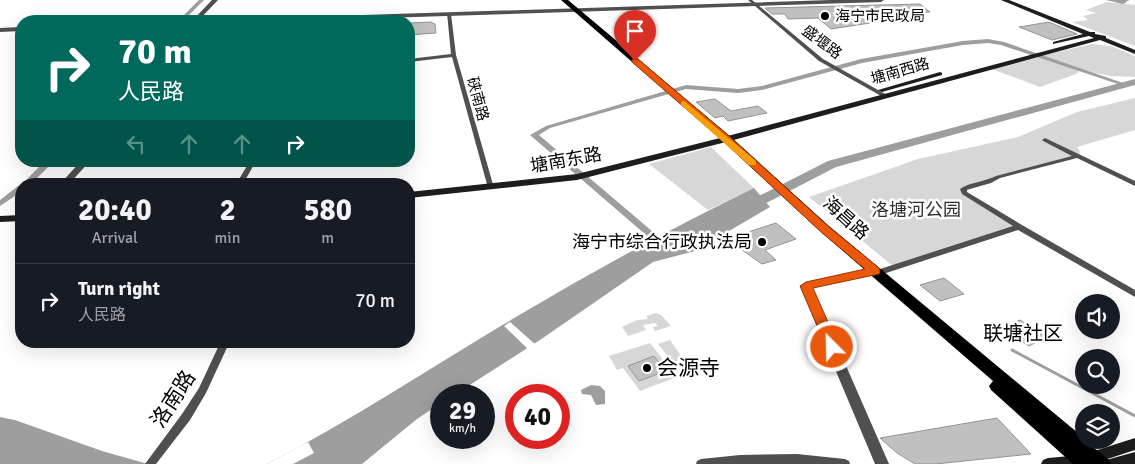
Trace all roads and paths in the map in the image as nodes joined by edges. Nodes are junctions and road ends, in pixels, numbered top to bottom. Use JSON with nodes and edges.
{"nodes":[{"id":1,"x":215,"y":0,"type":"edge"},
{"id":2,"x":558,"y":0,"type":"edge"},
{"id":3,"x":564,"y":0,"type":"edge"},
{"id":4,"x":881,"y":0,"type":"edge"},
{"id":5,"x":1004,"y":0,"type":"edge"},
{"id":6,"x":1012,"y":0,"type":"edge"},
{"id":7,"x":752,"y":2,"type":"edge"},
{"id":8,"x":572,"y":10,"type":"junction"},
{"id":9,"x":450,"y":14,"type":"junction"},
{"id":10,"x":201,"y":15,"type":"edge"},
{"id":11,"x":415,"y":17,"type":"edge"},
{"id":12,"x":15,"y":29,"type":"edge"},
{"id":13,"x":0,"y":30,"type":"edge"},
{"id":14,"x":1092,"y":33,"type":"junction"},
{"id":15,"x":1103,"y":38,"type":"junction"},
{"id":16,"x":1135,"y":51,"type":"edge"},
{"id":17,"x":1031,"y":53,"type":"junction"},
{"id":18,"x":454,"y":55,"type":"junction"},
{"id":19,"x":415,"y":60,"type":"edge"},
{"id":20,"x":875,"y":92,"type":"junction"},
{"id":21,"x":885,"y":96,"type":"junction"},
{"id":22,"x":720,"y":138,"type":"junction"},
{"id":23,"x":1045,"y":140,"type":"dead end"},
{"id":24,"x":1079,"y":156,"type":"junction"},
{"id":25,"x":80,"y":167,"type":"edge"},
{"id":26,"x":249,"y":167,"type":"edge"},
{"id":27,"x":70,"y":178,"type":"edge"},
{"id":28,"x":242,"y":178,"type":"edge"},
{"id":29,"x":491,"y":184,"type":"junction"},
{"id":30,"x":1135,"y":184,"type":"edge"},
{"id":31,"x":415,"y":188,"type":"edge"},
{"id":32,"x":415,"y":194,"type":"edge"},
{"id":33,"x":15,"y":214,"type":"edge"},
{"id":34,"x":2,"y":215,"type":"edge"},
{"id":35,"x":15,"y":217,"type":"edge"},
{"id":36,"x":1019,"y":227,"type":"junction"},
{"id":37,"x":872,"y":272,"type":"junction"},
{"id":38,"x":1135,"y":294,"type":"edge"},
{"id":39,"x":223,"y":348,"type":"edge"},
{"id":40,"x":1135,"y":444,"type":"edge"},
{"id":41,"x":1135,"y":458,"type":"edge"},
{"id":42,"x":1095,"y":462,"type":"edge"},
{"id":43,"x":150,"y":464,"type":"edge"},
{"id":44,"x":701,"y":464,"type":"edge"},
{"id":45,"x":845,"y":464,"type":"edge"},
{"id":46,"x":882,"y":464,"type":"edge"},
{"id":47,"x":1048,"y":464,"type":"edge"}],
"edges":[{"from":1,"to":10,"type":"street"},
{"from":2,"to":8,"type":"main road","name":"海昌路"},
{"from":3,"to":8,"type":"main road","name":"海昌路"},
{"from":4,"to":7,"type":"street"},
{"from":5,"to":14,"type":"main road"},
{"from":6,"to":14,"type":"main road"},
{"from":7,"to":8,"type":"street"},
{"from":7,"to":20,"type":"street","name":"盛堰路"},
{"from":8,"to":9,"type":"street"},
{"from":8,"to":22,"type":"main road","name":"海昌路"},
{"from":9,"to":11,"type":"street"},
{"from":9,"to":18,"type":"street","name":"硖南路"},
{"from":12,"to":13,"type":"street"},
{"from":14,"to":15,"type":"main road"},
{"from":14,"to":17,"type":"main road","name":"塘南西路"},
{"from":15,"to":16,"type":"main road"},
{"from":15,"to":17,"type":"main road","name":"塘南西路"},
{"from":17,"to":20,"type":"main road","name":"塘南西路"},
{"from":17,"to":21,"type":"main road","name":"塘南西路"},
{"from":18,"to":19,"type":"street"},
{"from":18,"to":29,"type":"street","name":"硖南路"},
{"from":20,"to":21,"type":"street","name":"盛堰路"},
{"from":20,"to":22,"type":"main road","name":"塘南西路"},
{"from":21,"to":22,"type":"main road","name":"塘南西路"},
{"from":22,"to":29,"type":"main road","name":"塘南东路"},
{"from":22,"to":29,"type":"main road","name":"塘南东路"},
{"from":22,"to":37,"type":"main road","name":"海昌路"},
{"from":23,"to":24,"type":"street"},
{"from":24,"to":30,"type":"street"},
{"from":24,"to":36,"type":"street"},
{"from":25,"to":27,"type":"street"},
{"from":26,"to":28,"type":"street"},
{"from":29,"to":31,"type":"main road","name":"塘南东路"},
{"from":29,"to":32,"type":"main road","name":"塘南东路"},
{"from":33,"to":34,"type":"main road"},
{"from":34,"to":35,"type":"main road"},
{"from":36,"to":37,"type":"street"},
{"from":36,"to":38,"type":"street"},
{"from":37,"to":42,"type":"main road","name":"海昌路"},
{"from":37,"to":46,"type":"street"},
{"from":39,"to":43,"type":"street","name":"洛南路"},
{"from":40,"to":42,"type":"main road"},
{"from":41,"to":42,"type":"main road"},
{"from":42,"to":47,"type":"main road"},
{"from":44,"to":45,"type":"street"}]}
